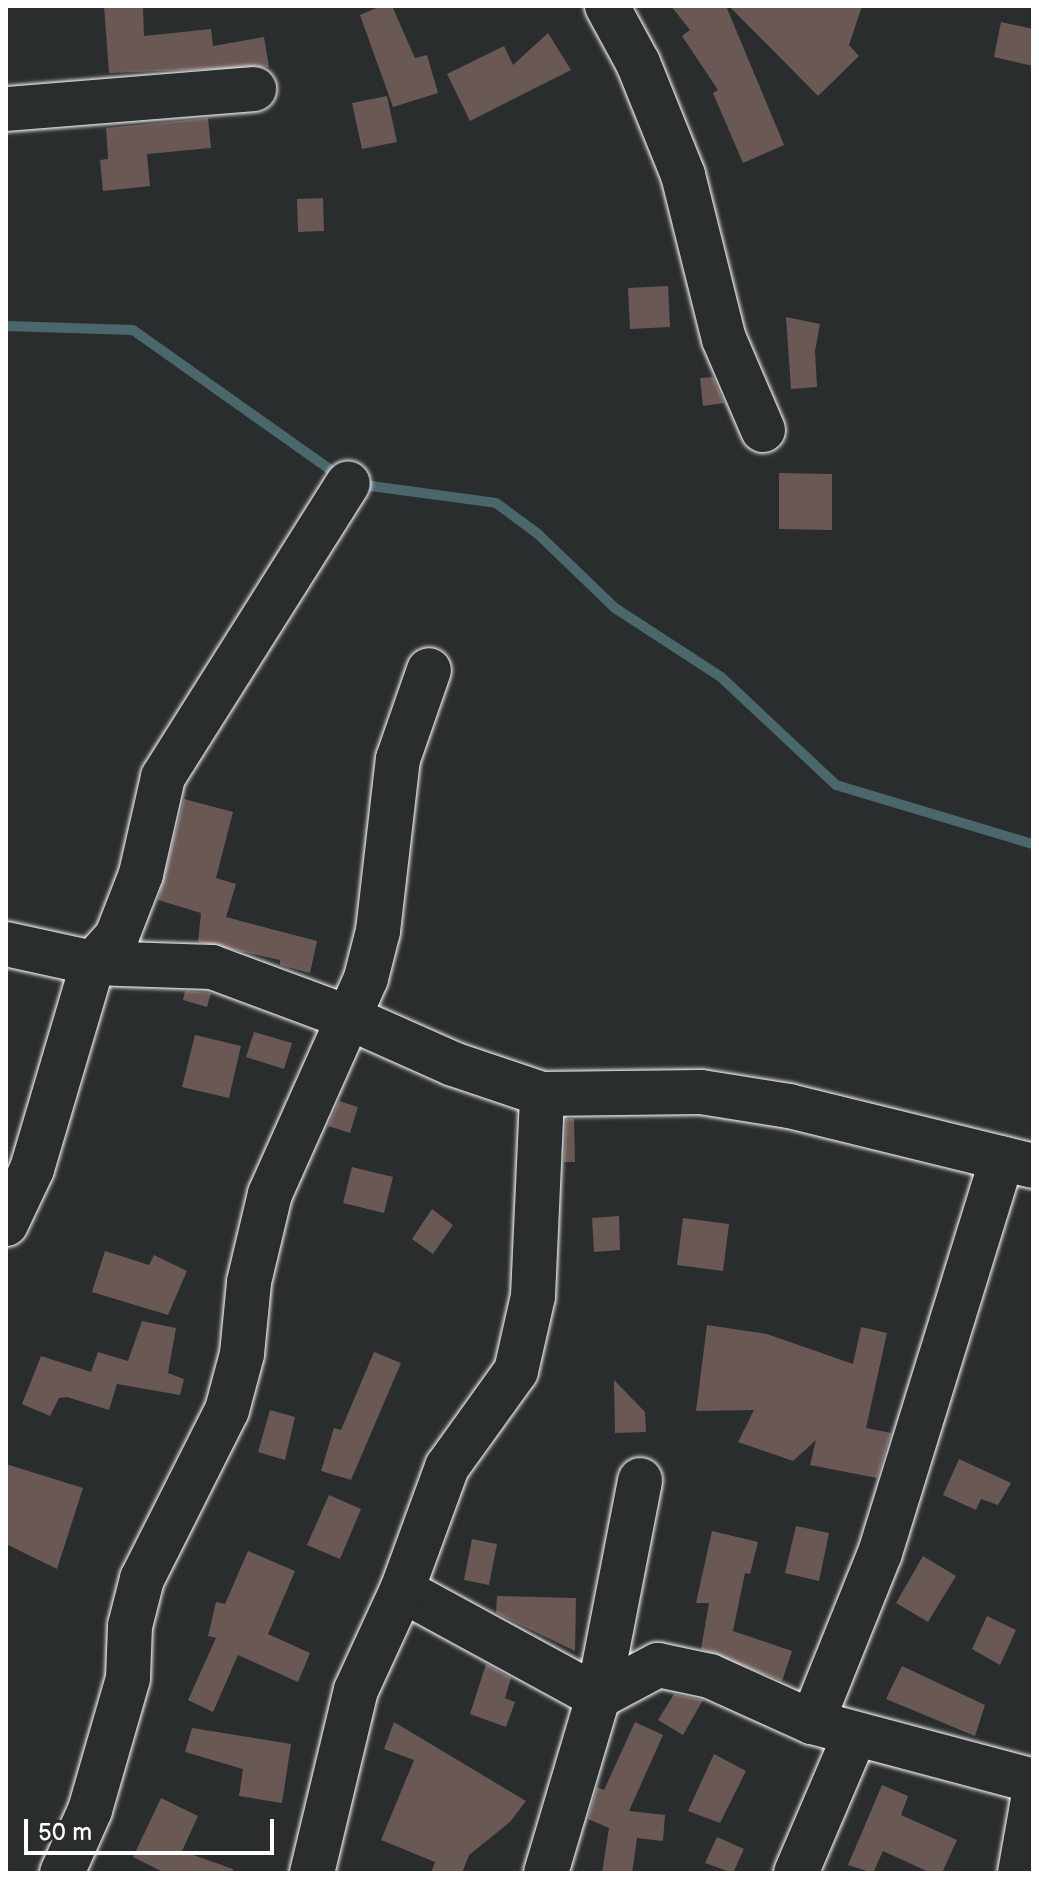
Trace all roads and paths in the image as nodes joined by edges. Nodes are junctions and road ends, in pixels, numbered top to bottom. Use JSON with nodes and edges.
{"nodes":[{"id":1,"x":607,"y":6,"type":"edge"},
{"id":2,"x":254,"y":89,"type":"dead end"},
{"id":3,"x":6,"y":109,"type":"edge"},
{"id":4,"x":763,"y":430,"type":"dead end"},
{"id":5,"x":348,"y":483,"type":"dead end"},
{"id":6,"x":429,"y":670,"type":"dead end"},
{"id":7,"x":6,"y":944,"type":"edge"},
{"id":8,"x":93,"y":963,"type":"junction"},
{"id":9,"x":352,"y":1019,"type":"junction"},
{"id":10,"x":542,"y":1094,"type":"junction"},
{"id":11,"x":1017,"y":1162,"type":"edge"},
{"id":12,"x":6,"y":1224,"type":"edge"},
{"id":13,"x":640,"y":1480,"type":"dead end"},
{"id":14,"x":402,"y":1590,"type":"junction"},
{"id":15,"x":598,"y":1697,"type":"junction"},
{"id":16,"x":812,"y":1722,"type":"junction"},
{"id":17,"x":855,"y":1735,"type":"junction"},
{"id":18,"x":1033,"y":1781,"type":"edge"},
{"id":19,"x":1033,"y":1799,"type":"edge"},
{"id":20,"x":62,"y":1873,"type":"edge"},
{"id":21,"x":312,"y":1873,"type":"edge"},
{"id":22,"x":546,"y":1873,"type":"edge"},
{"id":23,"x":796,"y":1873,"type":"edge"},
{"id":24,"x":1020,"y":1873,"type":"edge"}],
"edges":[{"from":1,"to":4,"type":"street"},
{"from":2,"to":3,"type":"street"},
{"from":5,"to":8,"type":"street"},
{"from":6,"to":9,"type":"street"},
{"from":7,"to":8,"type":"street"},
{"from":8,"to":9,"type":"street"},
{"from":8,"to":12,"type":"street"},
{"from":9,"to":10,"type":"street"},
{"from":9,"to":20,"type":"street"},
{"from":10,"to":11,"type":"street"},
{"from":10,"to":14,"type":"street"},
{"from":11,"to":16,"type":"street"},
{"from":13,"to":15,"type":"street"},
{"from":14,"to":15,"type":"street"},
{"from":14,"to":21,"type":"street"},
{"from":15,"to":16,"type":"street"},
{"from":15,"to":22,"type":"street"},
{"from":16,"to":17,"type":"street"},
{"from":17,"to":18,"type":"street"},
{"from":17,"to":23,"type":"street"},
{"from":19,"to":24,"type":"street"}]}
